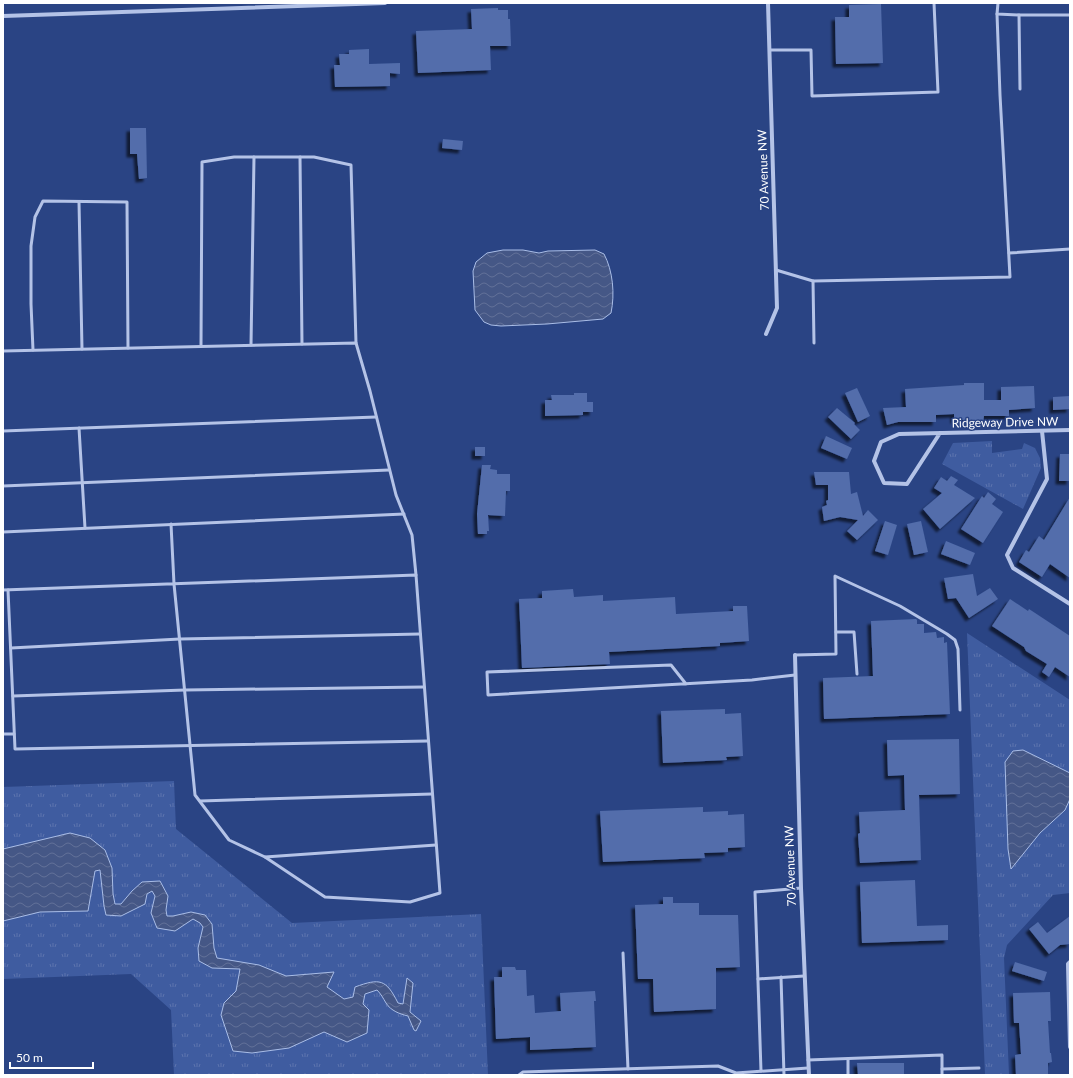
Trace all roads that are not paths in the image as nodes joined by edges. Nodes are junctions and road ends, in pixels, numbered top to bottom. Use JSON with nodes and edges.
{"nodes":[{"id":1,"x":385,"y":3,"type":"edge"},
{"id":2,"x":768,"y":3,"type":"edge"},
{"id":3,"x":934,"y":3,"type":"edge"},
{"id":4,"x":998,"y":3,"type":"edge"},
{"id":5,"x":997,"y":14,"type":"junction"},
{"id":6,"x":1019,"y":15,"type":"junction"},
{"id":7,"x":1070,"y":15,"type":"edge"},
{"id":8,"x":3,"y":16,"type":"edge"},
{"id":9,"x":770,"y":50,"type":"junction"},
{"id":10,"x":1020,"y":89,"type":"dead end"},
{"id":11,"x":254,"y":157,"type":"junction"},
{"id":12,"x":300,"y":157,"type":"junction"},
{"id":13,"x":79,"y":202,"type":"junction"},
{"id":14,"x":1070,"y":249,"type":"edge"},
{"id":15,"x":1009,"y":253,"type":"junction"},
{"id":16,"x":776,"y":270,"type":"junction"},
{"id":17,"x":813,"y":281,"type":"junction"},
{"id":18,"x":766,"y":334,"type":"dead end"},
{"id":19,"x":356,"y":343,"type":"junction"},
{"id":20,"x":814,"y":343,"type":"dead end"},
{"id":21,"x":302,"y":344,"type":"junction"},
{"id":22,"x":251,"y":345,"type":"junction"},
{"id":23,"x":201,"y":346,"type":"junction"},
{"id":24,"x":128,"y":348,"type":"junction"},
{"id":25,"x":82,"y":349,"type":"junction"},
{"id":26,"x":33,"y":350,"type":"junction"},
{"id":27,"x":3,"y":351,"type":"edge"},
{"id":28,"x":376,"y":417,"type":"junction"},
{"id":29,"x":79,"y":428,"type":"junction"},
{"id":30,"x":1070,"y":430,"type":"edge"},
{"id":31,"x":3,"y":431,"type":"edge"},
{"id":32,"x":1042,"y":431,"type":"junction"},
{"id":33,"x":940,"y":433,"type":"junction"},
{"id":34,"x":389,"y":470,"type":"junction"},
{"id":35,"x":83,"y":483,"type":"junction"},
{"id":36,"x":3,"y":486,"type":"edge"},
{"id":37,"x":404,"y":514,"type":"junction"},
{"id":38,"x":170,"y":524,"type":"junction"},
{"id":39,"x":85,"y":528,"type":"junction"},
{"id":40,"x":3,"y":532,"type":"edge"},
{"id":41,"x":416,"y":575,"type":"junction"},
{"id":42,"x":174,"y":584,"type":"junction"},
{"id":43,"x":3,"y":590,"type":"edge"},
{"id":44,"x":8,"y":590,"type":"junction"},
{"id":45,"x":1070,"y":604,"type":"edge"},
{"id":46,"x":836,"y":632,"type":"junction"},
{"id":47,"x":420,"y":634,"type":"junction"},
{"id":48,"x":180,"y":639,"type":"junction"},
{"id":49,"x":11,"y":648,"type":"junction"},
{"id":50,"x":794,"y":655,"type":"joint"},
{"id":51,"x":857,"y":674,"type":"dead end"},
{"id":52,"x":795,"y":675,"type":"junction"},
{"id":53,"x":686,"y":684,"type":"junction"},
{"id":54,"x":424,"y":687,"type":"junction"},
{"id":55,"x":185,"y":690,"type":"junction"},
{"id":56,"x":13,"y":696,"type":"junction"},
{"id":57,"x":960,"y":710,"type":"dead end"},
{"id":58,"x":3,"y":734,"type":"edge"},
{"id":59,"x":14,"y":734,"type":"junction"},
{"id":60,"x":428,"y":741,"type":"junction"},
{"id":61,"x":190,"y":746,"type":"junction"},
{"id":62,"x":432,"y":794,"type":"junction"},
{"id":63,"x":200,"y":801,"type":"junction"},
{"id":64,"x":436,"y":845,"type":"junction"},
{"id":65,"x":265,"y":857,"type":"junction"},
{"id":66,"x":801,"y":888,"type":"junction"},
{"id":67,"x":623,"y":954,"type":"dead end"},
{"id":68,"x":1070,"y":962,"type":"edge"},
{"id":69,"x":804,"y":976,"type":"junction"},
{"id":70,"x":782,"y":977,"type":"junction"},
{"id":71,"x":758,"y":979,"type":"junction"},
{"id":72,"x":1070,"y":1047,"type":"edge"},
{"id":73,"x":848,"y":1059,"type":"junction"},
{"id":74,"x":808,"y":1060,"type":"junction"},
{"id":75,"x":808,"y":1068,"type":"junction"},
{"id":76,"x":979,"y":1068,"type":"dead end"},
{"id":77,"x":628,"y":1069,"type":"junction"},
{"id":78,"x":942,"y":1069,"type":"junction"},
{"id":79,"x":784,"y":1070,"type":"junction"},
{"id":80,"x":761,"y":1071,"type":"junction"},
{"id":81,"x":520,"y":1075,"type":"edge"},
{"id":82,"x":784,"y":1075,"type":"edge"},
{"id":83,"x":808,"y":1075,"type":"edge"},
{"id":84,"x":848,"y":1075,"type":"edge"},
{"id":85,"x":942,"y":1075,"type":"edge"}],
"edges":[{"from":1,"to":8,"type":"street"},
{"from":2,"to":9,"type":"street","name":"70 Avenue NW"},
{"from":3,"to":9,"type":"lane"},
{"from":4,"to":5,"type":"lane"},
{"from":5,"to":6,"type":"lane"},
{"from":5,"to":15,"type":"lane"},
{"from":6,"to":7,"type":"lane"},
{"from":6,"to":10,"type":"lane"},
{"from":9,"to":16,"type":"street","name":"70 Avenue NW"},
{"from":11,"to":12,"type":"lane"},
{"from":11,"to":22,"type":"lane"},
{"from":11,"to":23,"type":"lane"},
{"from":12,"to":19,"type":"lane"},
{"from":12,"to":21,"type":"lane"},
{"from":13,"to":24,"type":"lane"},
{"from":13,"to":25,"type":"lane"},
{"from":13,"to":26,"type":"lane"},
{"from":14,"to":15,"type":"lane"},
{"from":15,"to":17,"type":"lane"},
{"from":16,"to":17,"type":"lane"},
{"from":16,"to":18,"type":"street","name":"70 Avenue NW"},
{"from":17,"to":20,"type":"lane"},
{"from":19,"to":21,"type":"lane"},
{"from":19,"to":28,"type":"lane"},
{"from":21,"to":22,"type":"lane"},
{"from":22,"to":23,"type":"lane"},
{"from":23,"to":24,"type":"lane"},
{"from":24,"to":25,"type":"lane"},
{"from":25,"to":26,"type":"lane"},
{"from":26,"to":27,"type":"lane"},
{"from":28,"to":29,"type":"lane"},
{"from":28,"to":34,"type":"lane"},
{"from":29,"to":31,"type":"lane"},
{"from":29,"to":35,"type":"lane"},
{"from":30,"to":32,"type":"street","name":"Ridgeway Drive NW"},
{"from":32,"to":33,"type":"street","name":"Ridgeway Drive NW"},
{"from":32,"to":45,"type":"street"},
{"from":33,"to":33,"type":"street","name":"Ridgeway Drive NW"},
{"from":34,"to":35,"type":"lane"},
{"from":34,"to":37,"type":"lane"},
{"from":35,"to":36,"type":"lane"},
{"from":35,"to":39,"type":"lane"},
{"from":37,"to":38,"type":"lane"},
{"from":37,"to":41,"type":"lane"},
{"from":38,"to":39,"type":"lane"},
{"from":38,"to":42,"type":"lane"},
{"from":39,"to":40,"type":"lane"},
{"from":41,"to":42,"type":"lane"},
{"from":41,"to":47,"type":"lane"},
{"from":42,"to":44,"type":"lane"},
{"from":42,"to":48,"type":"lane"},
{"from":43,"to":44,"type":"lane"},
{"from":44,"to":49,"type":"lane"},
{"from":46,"to":50,"type":"lane"},
{"from":46,"to":51,"type":"lane"},
{"from":46,"to":57,"type":"lane"},
{"from":47,"to":48,"type":"lane"},
{"from":47,"to":54,"type":"lane"},
{"from":48,"to":49,"type":"lane"},
{"from":48,"to":55,"type":"lane"},
{"from":49,"to":56,"type":"lane"},
{"from":50,"to":52,"type":"street","name":"70 Avenue NW"},
{"from":52,"to":53,"type":"lane"},
{"from":52,"to":66,"type":"street","name":"70 Avenue NW"},
{"from":53,"to":53,"type":"lane"},
{"from":54,"to":55,"type":"lane"},
{"from":54,"to":60,"type":"lane"},
{"from":55,"to":56,"type":"lane"},
{"from":55,"to":61,"type":"lane"},
{"from":56,"to":59,"type":"lane"},
{"from":58,"to":59,"type":"lane"},
{"from":59,"to":61,"type":"lane"},
{"from":60,"to":61,"type":"lane"},
{"from":60,"to":62,"type":"lane"},
{"from":61,"to":63,"type":"lane"},
{"from":62,"to":63,"type":"lane"},
{"from":62,"to":64,"type":"lane"},
{"from":63,"to":65,"type":"lane"},
{"from":64,"to":65,"type":"lane"},
{"from":64,"to":65,"type":"lane"},
{"from":66,"to":69,"type":"street","name":"70 Avenue NW"},
{"from":66,"to":71,"type":"lane"},
{"from":67,"to":77,"type":"lane"},
{"from":68,"to":72,"type":"street"},
{"from":69,"to":70,"type":"lane"},
{"from":69,"to":74,"type":"street","name":"70 Avenue NW"},
{"from":70,"to":71,"type":"lane"},
{"from":70,"to":79,"type":"lane"},
{"from":71,"to":80,"type":"lane"},
{"from":73,"to":74,"type":"lane"},
{"from":73,"to":78,"type":"lane"},
{"from":73,"to":84,"type":"lane"},
{"from":74,"to":75,"type":"street","name":"70 Avenue NW"},
{"from":75,"to":79,"type":"lane"},
{"from":75,"to":83,"type":"street","name":"70 Avenue NW"},
{"from":76,"to":78,"type":"lane"},
{"from":77,"to":80,"type":"lane"},
{"from":77,"to":81,"type":"lane"},
{"from":78,"to":85,"type":"lane"},
{"from":79,"to":80,"type":"lane"},
{"from":79,"to":82,"type":"lane"}]}
